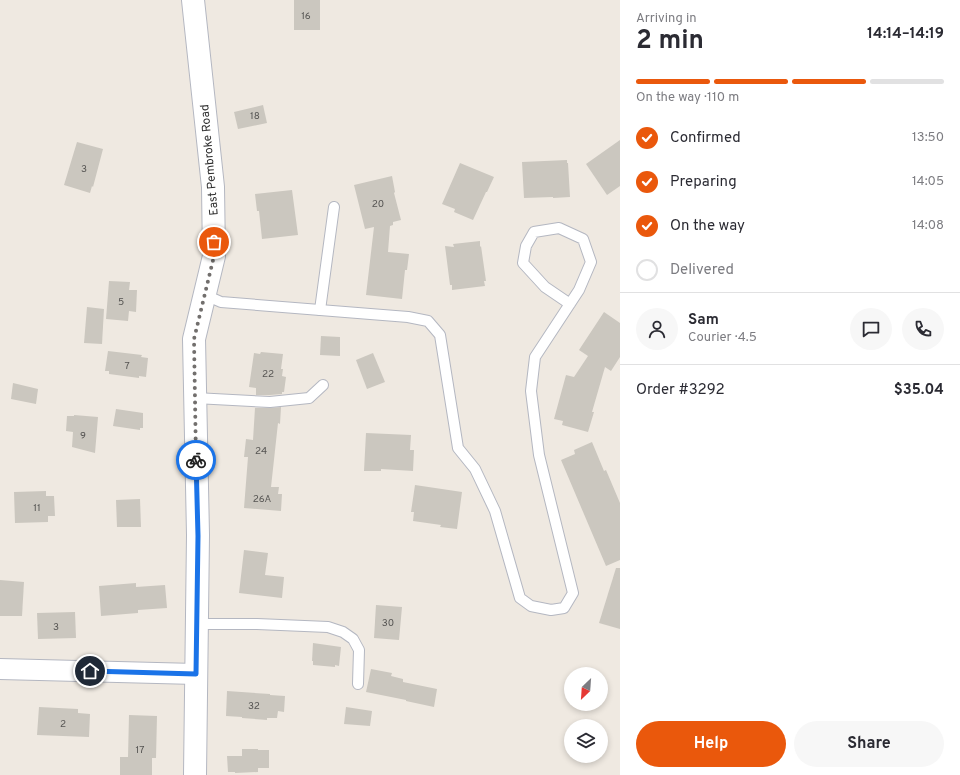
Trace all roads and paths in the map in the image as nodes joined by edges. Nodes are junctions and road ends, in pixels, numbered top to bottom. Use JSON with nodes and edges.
{"nodes":[{"id":1,"x":193,"y":0,"type":"edge"},
{"id":2,"x":334,"y":207,"type":"dead end"},
{"id":3,"x":205,"y":295,"type":"junction"},
{"id":4,"x":570,"y":304,"type":"junction"},
{"id":5,"x":320,"y":310,"type":"junction"},
{"id":6,"x":323,"y":385,"type":"dead end"},
{"id":7,"x":195,"y":398,"type":"junction"},
{"id":8,"x":196,"y":624,"type":"junction"},
{"id":9,"x":0,"y":669,"type":"edge"},
{"id":10,"x":196,"y":674,"type":"junction"},
{"id":11,"x":358,"y":684,"type":"dead end"},
{"id":12,"x":195,"y":775,"type":"edge"}],
"edges":[{"from":1,"to":3,"type":"street","name":"East Pembroke Road"},
{"from":2,"to":5,"type":"lane"},
{"from":3,"to":5,"type":"lane"},
{"from":3,"to":7,"type":"street","name":"East Pembroke Road"},
{"from":4,"to":4,"type":"lane"},
{"from":4,"to":5,"type":"lane"},
{"from":6,"to":7,"type":"lane"},
{"from":7,"to":8,"type":"street","name":"East Pembroke Road"},
{"from":8,"to":10,"type":"street","name":"East Pembroke Road"},
{"from":8,"to":11,"type":"lane"},
{"from":9,"to":10,"type":"street"},
{"from":10,"to":12,"type":"street","name":"East Pembroke Road"}]}
